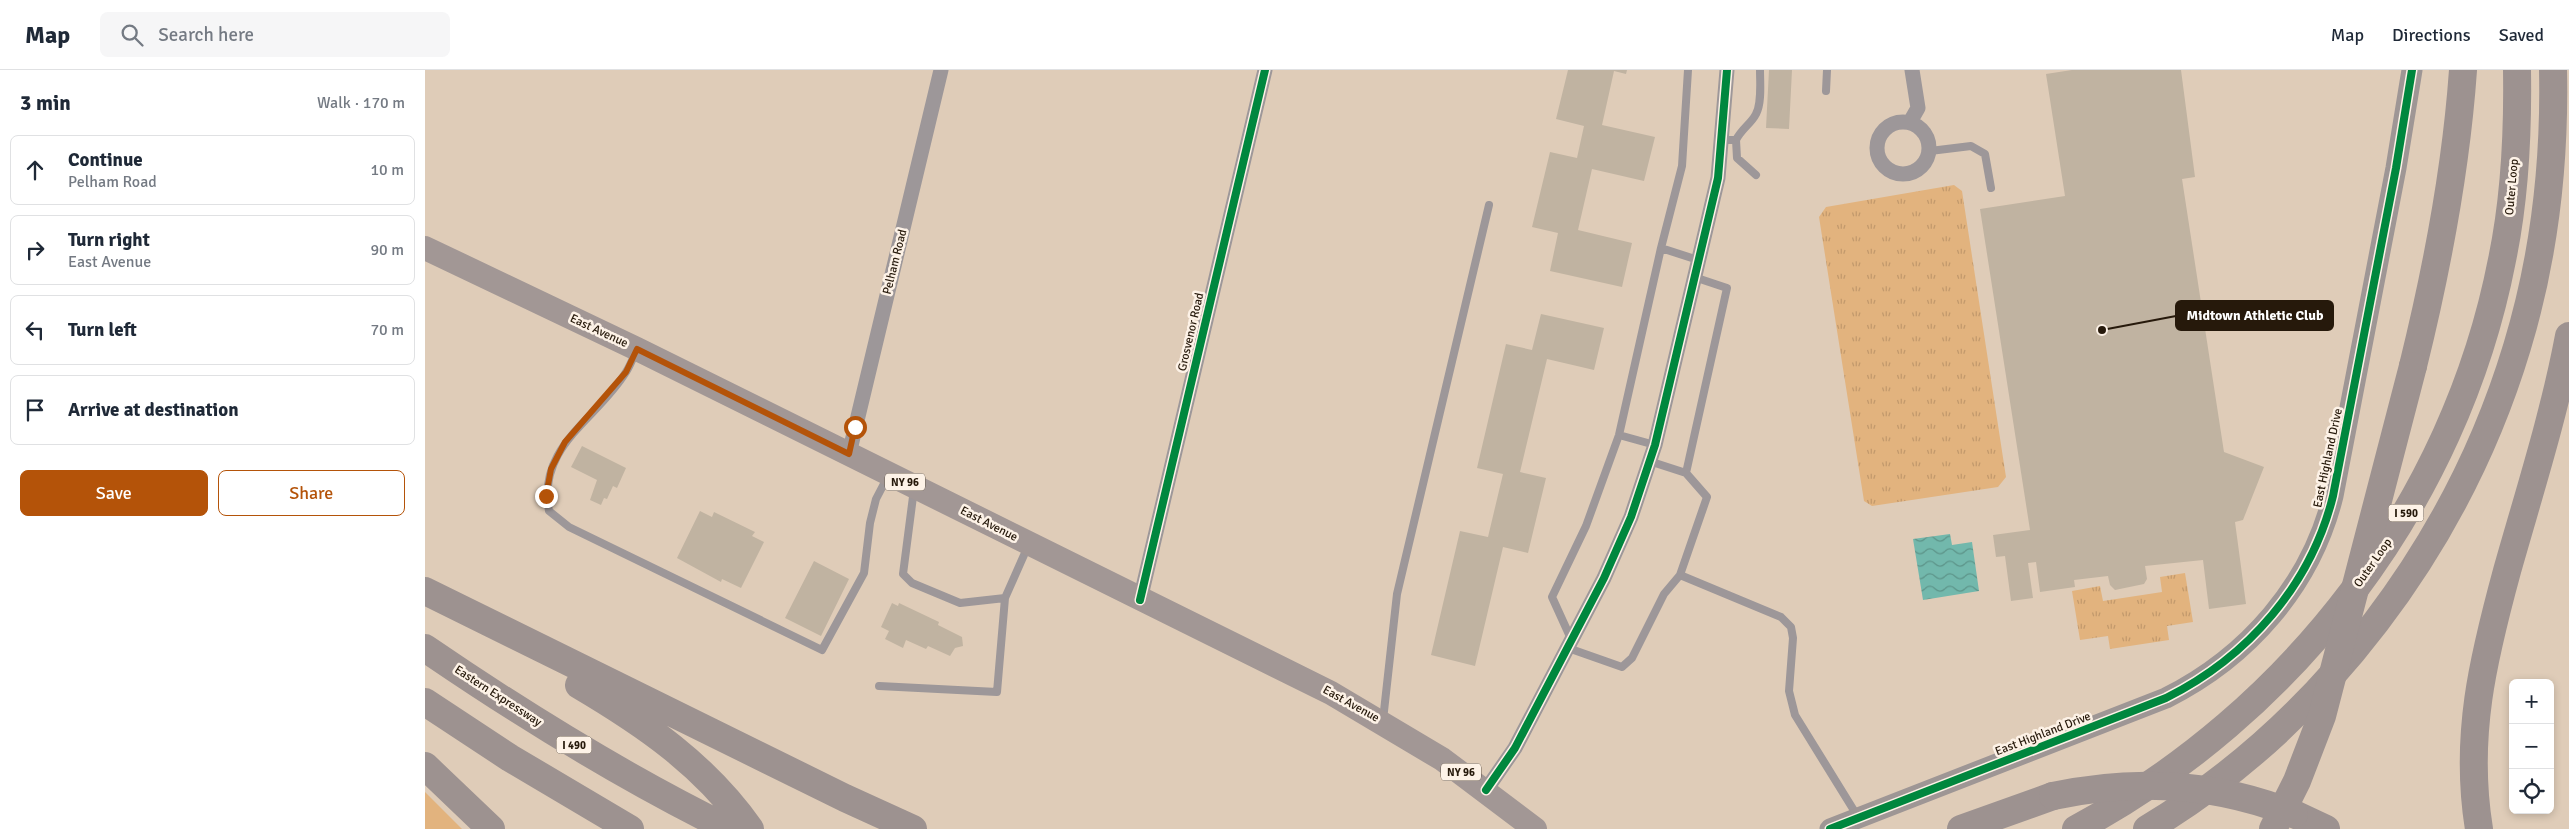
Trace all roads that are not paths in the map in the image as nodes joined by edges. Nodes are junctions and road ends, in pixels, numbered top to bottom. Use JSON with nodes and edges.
{"nodes":[{"id":1,"x":941,"y":70,"type":"edge"},
{"id":2,"x":1265,"y":70,"type":"edge"},
{"id":3,"x":1688,"y":70,"type":"edge"},
{"id":4,"x":1727,"y":70,"type":"edge"},
{"id":5,"x":1760,"y":70,"type":"edge"},
{"id":6,"x":1827,"y":70,"type":"edge"},
{"id":7,"x":1912,"y":70,"type":"edge"},
{"id":8,"x":2412,"y":70,"type":"edge"},
{"id":9,"x":2463,"y":70,"type":"edge"},
{"id":10,"x":2517,"y":70,"type":"edge"},
{"id":11,"x":2553,"y":70,"type":"edge"},
{"id":12,"x":1826,"y":91,"type":"dead end"},
{"id":13,"x":1909,"y":122,"type":"junction"},
{"id":14,"x":1729,"y":140,"type":"junction"},
{"id":15,"x":1930,"y":150,"type":"junction"},
{"id":16,"x":1756,"y":174,"type":"dead end"},
{"id":17,"x":1991,"y":188,"type":"dead end"},
{"id":18,"x":1489,"y":205,"type":"dead end"},
{"id":19,"x":425,"y":248,"type":"edge"},
{"id":20,"x":1661,"y":248,"type":"junction"},
{"id":21,"x":1698,"y":260,"type":"junction"},
{"id":22,"x":1694,"y":277,"type":"junction"},
{"id":23,"x":2569,"y":336,"type":"edge"},
{"id":24,"x":637,"y":349,"type":"junction"},
{"id":25,"x":1619,"y":435,"type":"junction"},
{"id":26,"x":1655,"y":445,"type":"junction"},
{"id":27,"x":849,"y":454,"type":"junction"},
{"id":28,"x":1649,"y":461,"type":"junction"},
{"id":29,"x":1686,"y":473,"type":"junction"},
{"id":30,"x":889,"y":474,"type":"junction"},
{"id":31,"x":915,"y":487,"type":"junction"},
{"id":32,"x":1029,"y":544,"type":"junction"},
{"id":33,"x":1680,"y":575,"type":"junction"},
{"id":34,"x":425,"y":592,"type":"edge"},
{"id":35,"x":1005,"y":598,"type":"junction"},
{"id":36,"x":1140,"y":600,"type":"junction"},
{"id":37,"x":1570,"y":644,"type":"junction"},
{"id":38,"x":425,"y":648,"type":"edge"},
{"id":39,"x":879,"y":686,"type":"dead end"},
{"id":40,"x":425,"y":702,"type":"edge"},
{"id":41,"x":1383,"y":722,"type":"junction"},
{"id":42,"x":425,"y":766,"type":"edge"},
{"id":43,"x":1486,"y":790,"type":"junction"},
{"id":44,"x":1859,"y":818,"type":"junction"},
{"id":45,"x":2290,"y":824,"type":"edge"},
{"id":46,"x":491,"y":829,"type":"edge"},
{"id":47,"x":630,"y":829,"type":"edge"},
{"id":48,"x":729,"y":829,"type":"edge"},
{"id":49,"x":750,"y":829,"type":"edge"},
{"id":50,"x":913,"y":829,"type":"edge"},
{"id":51,"x":1535,"y":829,"type":"edge"},
{"id":52,"x":1830,"y":829,"type":"edge"},
{"id":53,"x":1961,"y":829,"type":"edge"},
{"id":54,"x":2076,"y":829,"type":"edge"},
{"id":55,"x":2147,"y":829,"type":"edge"},
{"id":56,"x":2326,"y":829,"type":"edge"},
{"id":57,"x":2479,"y":829,"type":"edge"}],
"edges":[{"from":1,"to":27,"type":"street","name":"Pelham Road"},
{"from":2,"to":36,"type":"street","name":"Grosvenor Road"},
{"from":3,"to":20,"type":"lane"},
{"from":4,"to":14,"type":"street"},
{"from":5,"to":14,"type":"lane"},
{"from":6,"to":12,"type":"lane"},
{"from":7,"to":13,"type":"street"},
{"from":8,"to":44,"type":"street","name":"East Highland Drive"},
{"from":9,"to":45,"type":"highway","bridge":true},
{"from":10,"to":54,"type":"highway","name":"Outer Loop","number":"I 590"},
{"from":11,"to":55,"type":"highway","number":"I 590"},
{"from":13,"to":15,"type":"street"},
{"from":13,"to":15,"type":"street"},
{"from":14,"to":16,"type":"lane"},
{"from":14,"to":21,"type":"street"},
{"from":15,"to":17,"type":"lane"},
{"from":18,"to":41,"type":"lane"},
{"from":19,"to":24,"type":"main road","name":"East Avenue","number":"NY 96"},
{"from":20,"to":21,"type":"lane"},
{"from":20,"to":25,"type":"lane"},
{"from":21,"to":22,"type":"street"},
{"from":22,"to":26,"type":"street"},
{"from":22,"to":29,"type":"lane"},
{"from":23,"to":57,"type":"highway"},
{"from":24,"to":27,"type":"main road","name":"East Avenue","number":"NY 96"},
{"from":24,"to":30,"type":"lane"},
{"from":25,"to":26,"type":"lane"},
{"from":25,"to":37,"type":"lane"},
{"from":26,"to":28,"type":"street"},
{"from":27,"to":30,"type":"main road","name":"East Avenue","number":"NY 96"},
{"from":28,"to":29,"type":"lane"},
{"from":28,"to":37,"type":"street"},
{"from":29,"to":33,"type":"lane"},
{"from":30,"to":31,"type":"main road","name":"East Avenue","number":"NY 96"},
{"from":31,"to":32,"type":"main road","name":"East Avenue","number":"NY 96"},
{"from":31,"to":35,"type":"lane"},
{"from":32,"to":35,"type":"lane"},
{"from":32,"to":36,"type":"main road","name":"East Avenue","number":"NY 96"},
{"from":33,"to":37,"type":"lane"},
{"from":33,"to":44,"type":"lane"},
{"from":34,"to":49,"type":"highway"},
{"from":34,"to":50,"type":"highway"},
{"from":35,"to":39,"type":"lane"},
{"from":36,"to":41,"type":"main road","name":"East Avenue","number":"NY 96"},
{"from":37,"to":43,"type":"street"},
{"from":38,"to":48,"type":"highway","name":"Eastern Expressway","number":"I 490"},
{"from":40,"to":47,"type":"highway"},
{"from":41,"to":43,"type":"main road","name":"East Avenue","number":"NY 96"},
{"from":42,"to":46,"type":"highway"},
{"from":43,"to":51,"type":"main road","name":"East Avenue","number":"NY 96"},
{"from":44,"to":52,"type":"street","name":"East Highland Drive"},
{"from":45,"to":53,"type":"highway","bridge":true},
{"from":45,"to":56,"type":"highway"}]}
